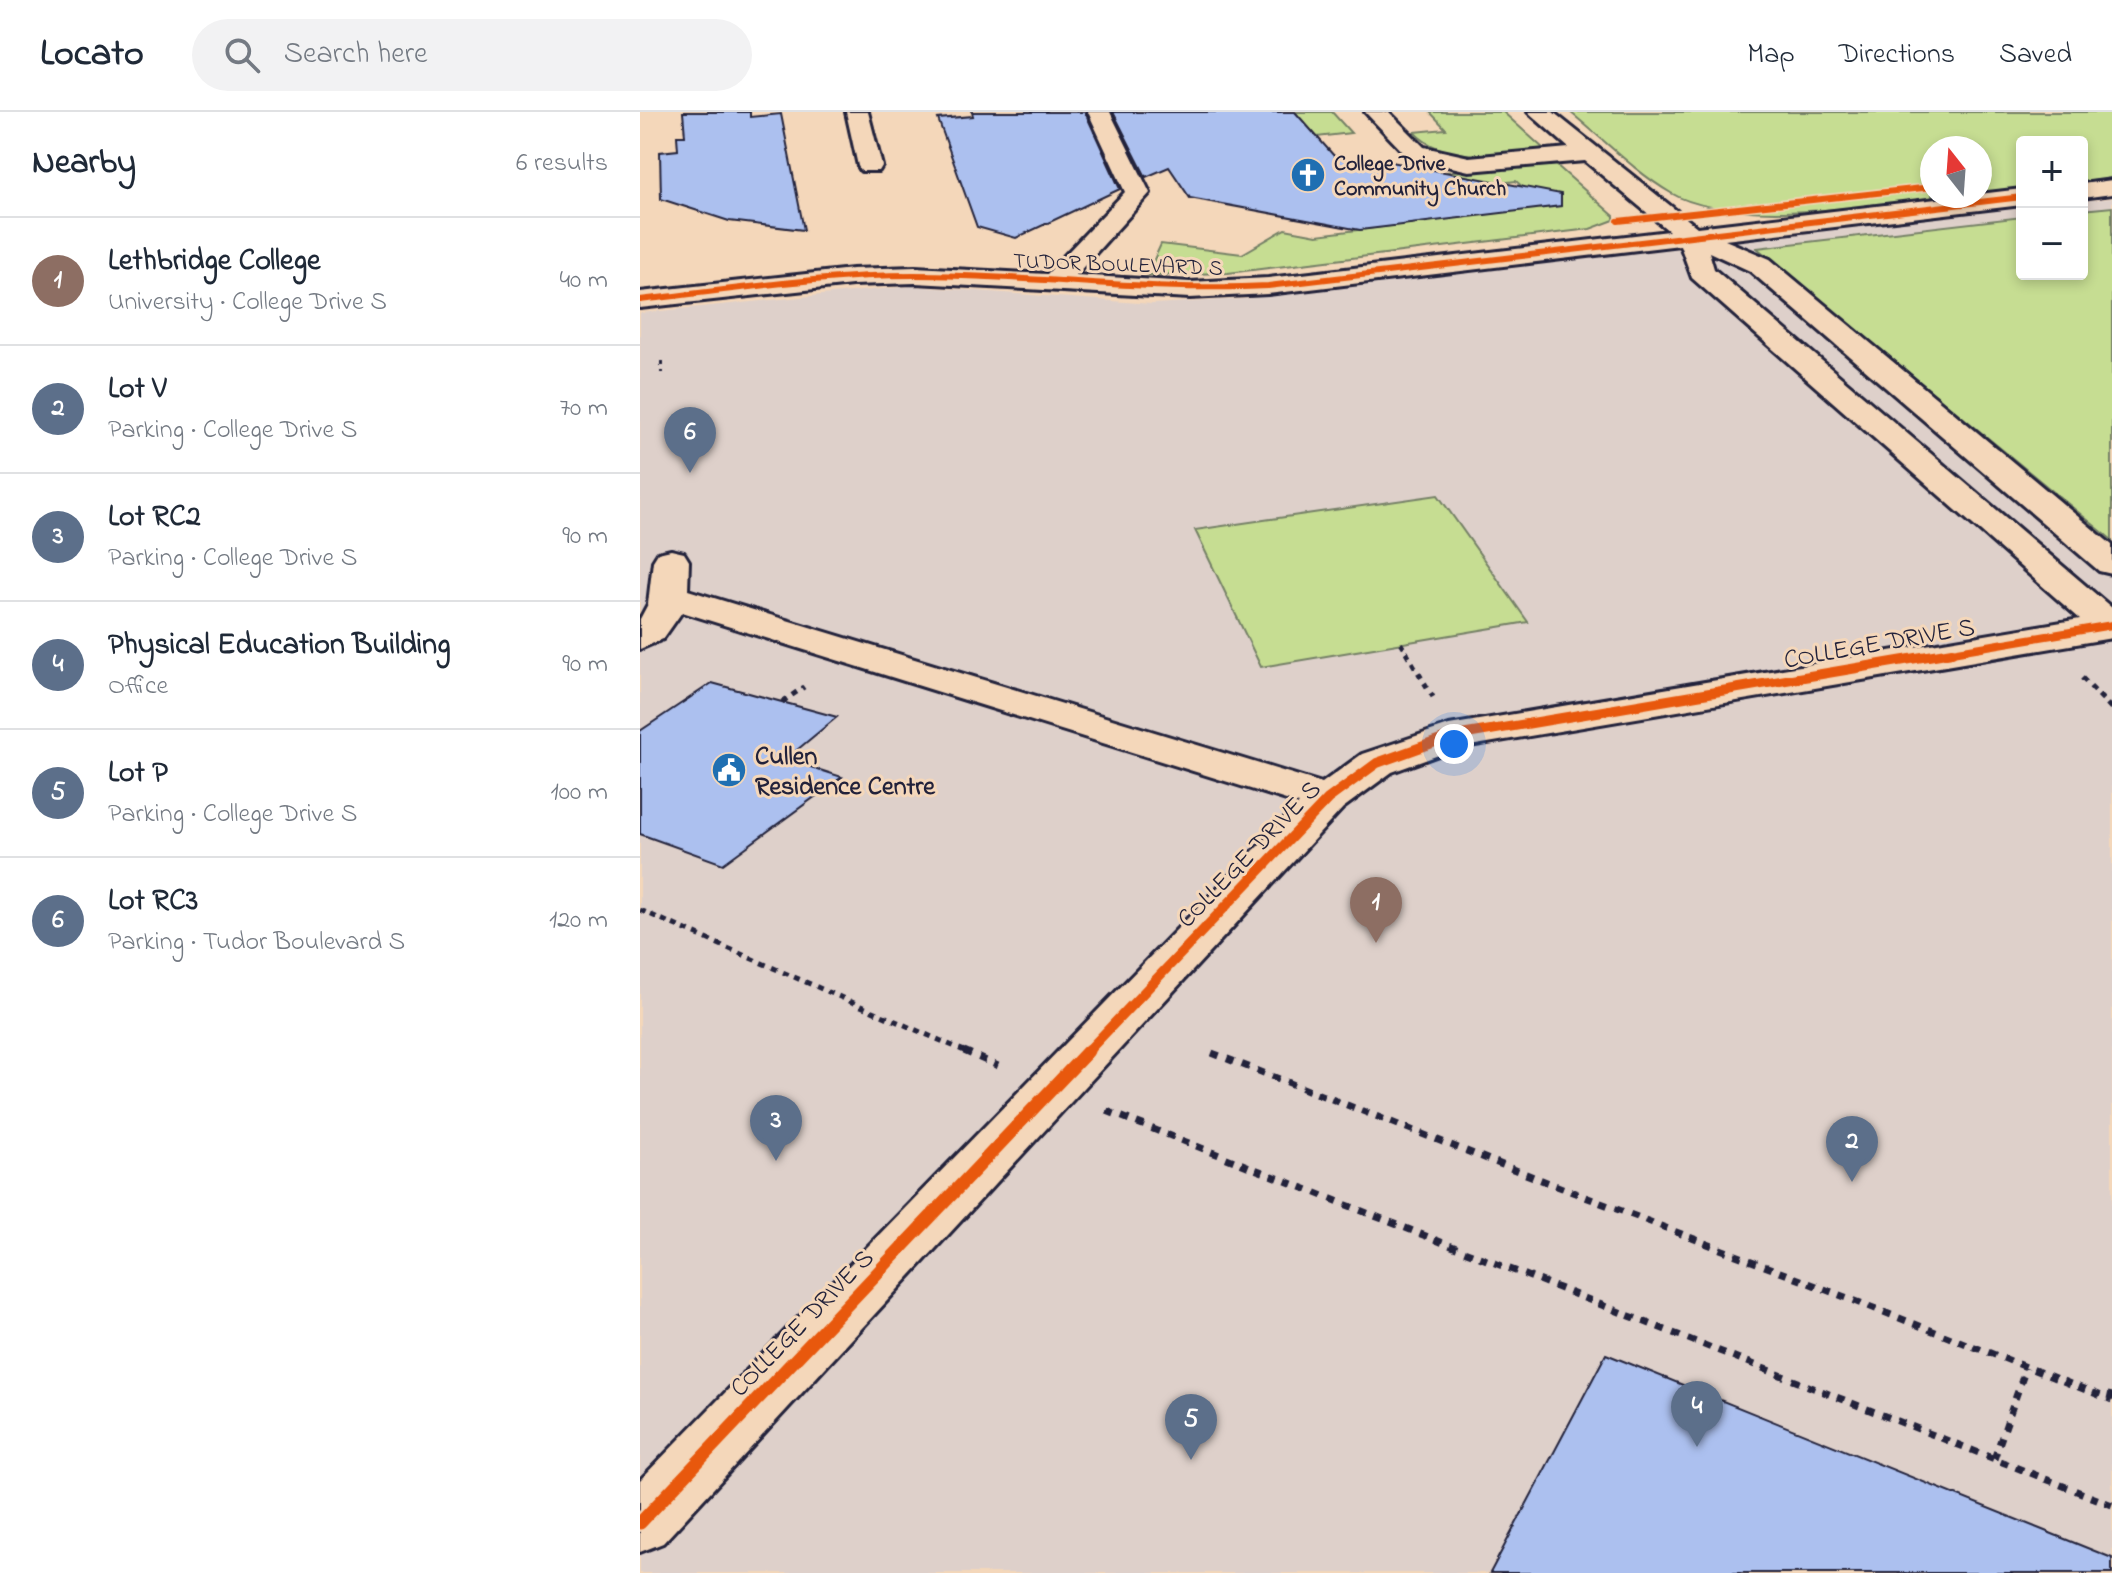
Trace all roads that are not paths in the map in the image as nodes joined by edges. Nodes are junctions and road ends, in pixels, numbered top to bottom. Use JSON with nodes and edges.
{"nodes":[{"id":1,"x":857,"y":112,"type":"edge"},
{"id":2,"x":1099,"y":112,"type":"edge"},
{"id":3,"x":1376,"y":112,"type":"edge"},
{"id":4,"x":1539,"y":112,"type":"edge"},
{"id":5,"x":1587,"y":154,"type":"junction"},
{"id":6,"x":870,"y":166,"type":"dead end"},
{"id":7,"x":2112,"y":187,"type":"edge"},
{"id":8,"x":2088,"y":190,"type":"edge"},
{"id":9,"x":2016,"y":198,"type":"edge"},
{"id":10,"x":1689,"y":234,"type":"junction"},
{"id":11,"x":1054,"y":283,"type":"junction"},
{"id":12,"x":640,"y":300,"type":"edge"},
{"id":13,"x":2112,"y":563,"type":"edge"},
{"id":14,"x":2111,"y":625,"type":"edge"},
{"id":15,"x":640,"y":638,"type":"edge"},
{"id":16,"x":1328,"y":799,"type":"junction"},
{"id":17,"x":640,"y":1523,"type":"edge"}],
"edges":[{"from":1,"to":6,"type":"street"},
{"from":2,"to":11,"type":"street"},
{"from":3,"to":5,"type":"street"},
{"from":4,"to":5,"type":"street"},
{"from":5,"to":10,"type":"street"},
{"from":7,"to":8,"type":"street"},
{"from":9,"to":10,"type":"street","name":"TUDOR BOULEVARD S"},
{"from":10,"to":11,"type":"street","name":"TUDOR BOULEVARD S"},
{"from":10,"to":13,"type":"street"},
{"from":10,"to":14,"type":"street","name":"COLLEGE DRIVE S"},
{"from":11,"to":12,"type":"street","name":"TUDOR BOULEVARD S"},
{"from":14,"to":16,"type":"street","name":"COLLEGE DRIVE S"},
{"from":15,"to":16,"type":"street"},
{"from":16,"to":17,"type":"street","name":"COLLEGE DRIVE S"}]}
